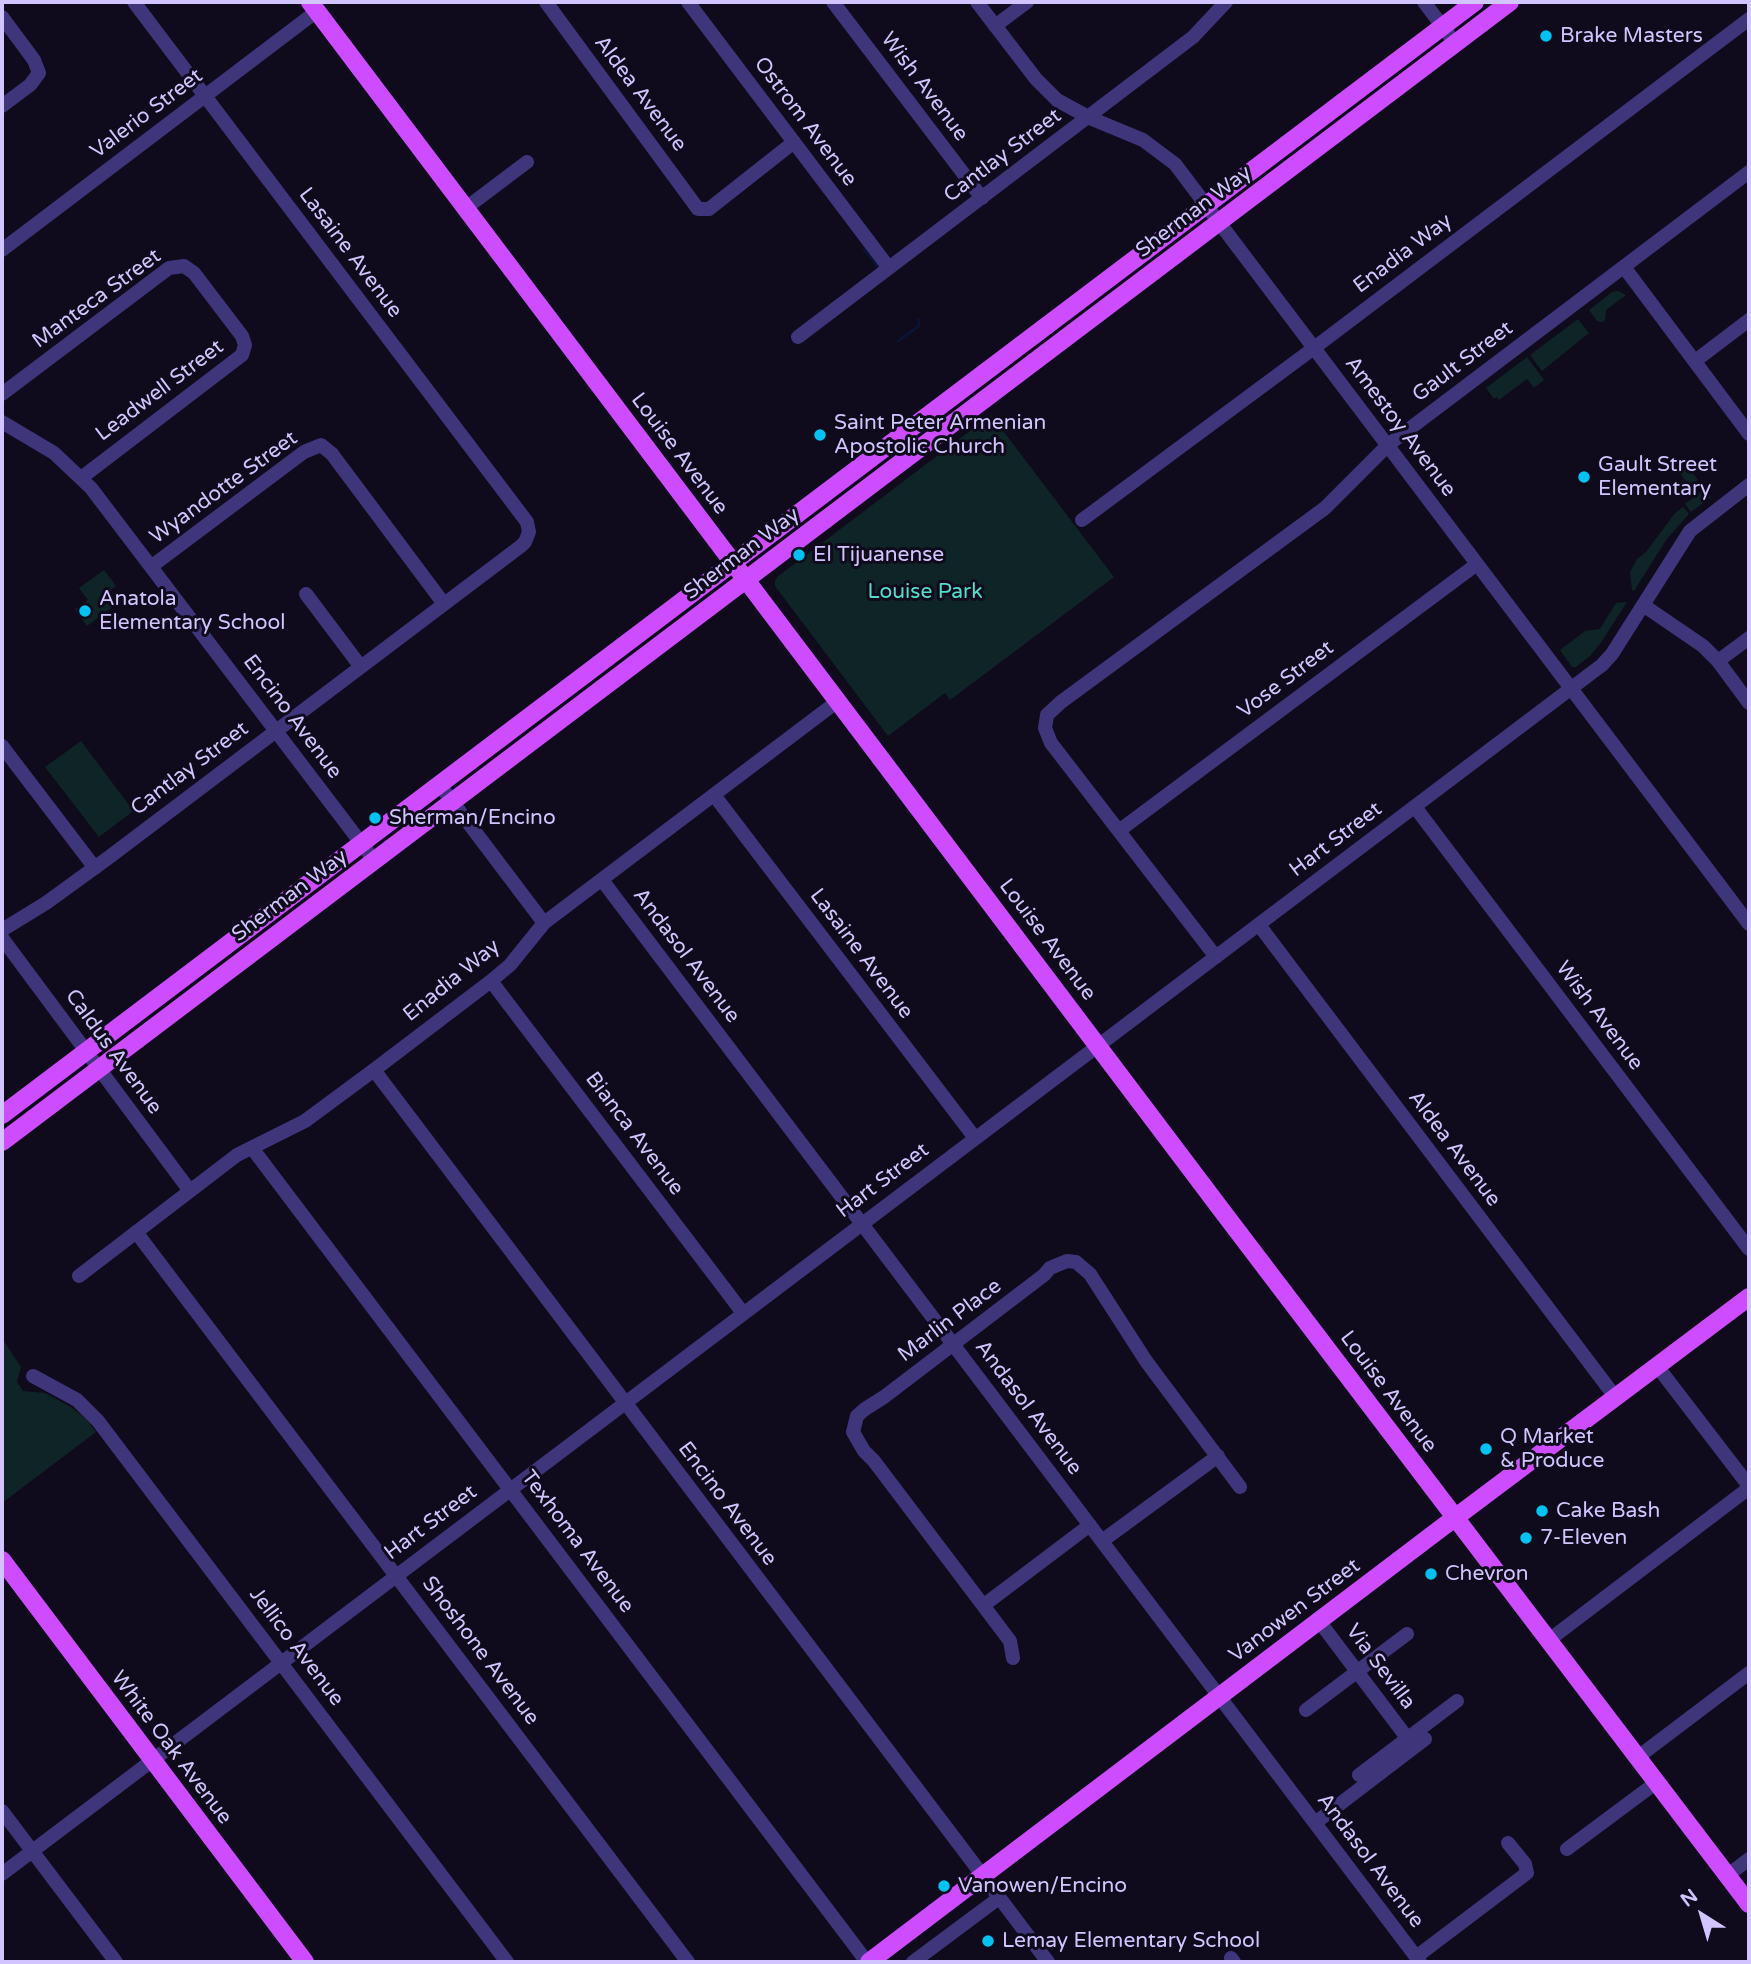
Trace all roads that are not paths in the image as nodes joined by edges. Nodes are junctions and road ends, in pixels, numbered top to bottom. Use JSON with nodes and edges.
{"nodes":[{"id":1,"x":134,"y":2,"type":"edge"},
{"id":2,"x":546,"y":2,"type":"edge"},
{"id":3,"x":688,"y":2,"type":"edge"},
{"id":4,"x":833,"y":2,"type":"edge"},
{"id":5,"x":977,"y":2,"type":"edge"},
{"id":6,"x":1027,"y":2,"type":"edge"},
{"id":7,"x":1226,"y":2,"type":"edge"},
{"id":8,"x":1424,"y":2,"type":"edge"},
{"id":9,"x":1475,"y":2,"type":"edge"},
{"id":10,"x":1510,"y":2,"type":"edge"},
{"id":11,"x":316,"y":6,"type":"edge"},
{"id":12,"x":2,"y":17,"type":"edge"},
{"id":13,"x":1749,"y":19,"type":"edge"},
{"id":14,"x":995,"y":26,"type":"junction"},
{"id":15,"x":1442,"y":26,"type":"junction"},
{"id":16,"x":1455,"y":43,"type":"junction"},
{"id":17,"x":205,"y":96,"type":"junction"},
{"id":18,"x":2,"y":106,"type":"edge"},
{"id":19,"x":1090,"y":118,"type":"junction"},
{"id":20,"x":794,"y":142,"type":"junction"},
{"id":21,"x":527,"y":162,"type":"dead end"},
{"id":22,"x":1749,"y":172,"type":"edge"},
{"id":23,"x":982,"y":198,"type":"junction"},
{"id":24,"x":1206,"y":205,"type":"junction"},
{"id":25,"x":466,"y":208,"type":"junction"},
{"id":26,"x":1219,"y":222,"type":"junction"},
{"id":27,"x":2,"y":250,"type":"edge"},
{"id":28,"x":184,"y":266,"type":"joint"},
{"id":29,"x":1624,"y":267,"type":"junction"},
{"id":30,"x":889,"y":268,"type":"junction"},
{"id":31,"x":1749,"y":320,"type":"edge"},
{"id":32,"x":798,"y":337,"type":"dead end"},
{"id":33,"x":1314,"y":348,"type":"junction"},
{"id":34,"x":1695,"y":361,"type":"junction"},
{"id":35,"x":2,"y":394,"type":"edge"},
{"id":36,"x":2,"y":422,"type":"edge"},
{"id":37,"x":1749,"y":434,"type":"edge"},
{"id":38,"x":1388,"y":445,"type":"junction"},
{"id":39,"x":81,"y":478,"type":"junction"},
{"id":40,"x":1749,"y":485,"type":"edge"},
{"id":41,"x":1082,"y":520,"type":"dead end"},
{"id":42,"x":529,"y":531,"type":"joint"},
{"id":43,"x":732,"y":562,"type":"junction"},
{"id":44,"x":1477,"y":564,"type":"junction"},
{"id":45,"x":152,"y":566,"type":"junction"},
{"id":46,"x":746,"y":579,"type":"junction"},
{"id":47,"x":306,"y":594,"type":"dead end"},
{"id":48,"x":444,"y":604,"type":"junction"},
{"id":49,"x":1643,"y":605,"type":"junction"},
{"id":50,"x":1749,"y":638,"type":"edge"},
{"id":51,"x":1718,"y":662,"type":"junction"},
{"id":52,"x":361,"y":667,"type":"junction"},
{"id":53,"x":1571,"y":688,"type":"junction"},
{"id":54,"x":838,"y":701,"type":"junction"},
{"id":55,"x":1749,"y":703,"type":"edge"},
{"id":56,"x":276,"y":731,"type":"junction"},
{"id":57,"x":2,"y":746,"type":"edge"},
{"id":58,"x":439,"y":784,"type":"junction"},
{"id":59,"x":714,"y":795,"type":"junction"},
{"id":60,"x":452,"y":802,"type":"junction"},
{"id":61,"x":1415,"y":807,"type":"junction"},
{"id":62,"x":1120,"y":830,"type":"junction"},
{"id":63,"x":361,"y":843,"type":"junction"},
{"id":64,"x":374,"y":860,"type":"junction"},
{"id":65,"x":94,"y":868,"type":"junction"},
{"id":66,"x":602,"y":880,"type":"junction"},
{"id":67,"x":544,"y":923,"type":"junction"},
{"id":68,"x":1749,"y":924,"type":"edge"},
{"id":69,"x":1259,"y":925,"type":"junction"},
{"id":70,"x":2,"y":930,"type":"edge"},
{"id":71,"x":2,"y":938,"type":"edge"},
{"id":72,"x":1216,"y":957,"type":"junction"},
{"id":73,"x":491,"y":981,"type":"junction"},
{"id":74,"x":1097,"y":1046,"type":"junction"},
{"id":75,"x":86,"y":1051,"type":"junction"},
{"id":76,"x":99,"y":1069,"type":"junction"},
{"id":77,"x":374,"y":1070,"type":"junction"},
{"id":78,"x":2,"y":1115,"type":"edge"},
{"id":79,"x":975,"y":1138,"type":"junction"},
{"id":80,"x":2,"y":1142,"type":"edge"},
{"id":81,"x":252,"y":1148,"type":"junction"},
{"id":82,"x":190,"y":1191,"type":"junction"},
{"id":83,"x":862,"y":1223,"type":"junction"},
{"id":84,"x":136,"y":1232,"type":"junction"},
{"id":85,"x":1749,"y":1249,"type":"edge"},
{"id":86,"x":79,"y":1276,"type":"dead end"},
{"id":87,"x":1749,"y":1297,"type":"edge"},
{"id":88,"x":743,"y":1313,"type":"junction"},
{"id":89,"x":953,"y":1344,"type":"junction"},
{"id":90,"x":1657,"y":1366,"type":"junction"},
{"id":91,"x":33,"y":1376,"type":"dead end"},
{"id":92,"x":1616,"y":1398,"type":"junction"},
{"id":93,"x":624,"y":1403,"type":"junction"},
{"id":94,"x":1218,"y":1456,"type":"junction"},
{"id":95,"x":1240,"y":1487,"type":"dead end"},
{"id":96,"x":1749,"y":1487,"type":"edge"},
{"id":97,"x":511,"y":1489,"type":"junction"},
{"id":98,"x":1455,"y":1518,"type":"junction"},
{"id":99,"x":1090,"y":1525,"type":"junction"},
{"id":100,"x":1102,"y":1541,"type":"junction"},
{"id":101,"x":2,"y":1560,"type":"edge"},
{"id":102,"x":397,"y":1576,"type":"junction"},
{"id":103,"x":984,"y":1605,"type":"junction"},
{"id":104,"x":1319,"y":1621,"type":"junction"},
{"id":105,"x":1407,"y":1634,"type":"dead end"},
{"id":106,"x":1549,"y":1640,"type":"junction"},
{"id":107,"x":1013,"y":1658,"type":"dead end"},
{"id":108,"x":282,"y":1663,"type":"junction"},
{"id":109,"x":1357,"y":1672,"type":"junction"},
{"id":110,"x":1749,"y":1673,"type":"edge"},
{"id":111,"x":1219,"y":1697,"type":"junction"},
{"id":112,"x":1457,"y":1701,"type":"dead end"},
{"id":113,"x":1306,"y":1710,"type":"dead end"},
{"id":114,"x":1408,"y":1739,"type":"junction"},
{"id":115,"x":1425,"y":1739,"type":"dead end"},
{"id":116,"x":1638,"y":1757,"type":"junction"},
{"id":117,"x":152,"y":1760,"type":"junction"},
{"id":118,"x":1359,"y":1775,"type":"dead end"},
{"id":119,"x":1657,"y":1782,"type":"junction"},
{"id":120,"x":2,"y":1811,"type":"edge"},
{"id":121,"x":1315,"y":1823,"type":"junction"},
{"id":122,"x":1508,"y":1843,"type":"dead end"},
{"id":123,"x":1567,"y":1850,"type":"dead end"},
{"id":124,"x":32,"y":1851,"type":"junction"},
{"id":125,"x":1749,"y":1859,"type":"edge"},
{"id":126,"x":2,"y":1874,"type":"edge"},
{"id":127,"x":1728,"y":1875,"type":"junction"},
{"id":128,"x":983,"y":1876,"type":"junction"},
{"id":129,"x":999,"y":1898,"type":"junction"},
{"id":130,"x":1749,"y":1904,"type":"edge"},
{"id":131,"x":1418,"y":1960,"type":"edge"},
{"id":132,"x":116,"y":1962,"type":"edge"},
{"id":133,"x":305,"y":1962,"type":"edge"},
{"id":134,"x":507,"y":1962,"type":"edge"},
{"id":135,"x":688,"y":1962,"type":"edge"},
{"id":136,"x":868,"y":1962,"type":"edge"},
{"id":137,"x":913,"y":1962,"type":"edge"},
{"id":138,"x":1048,"y":1962,"type":"edge"}],
"edges":[{"from":1,"to":17,"type":"street","name":"Lasaine Avenue"},
{"from":2,"to":20,"type":"street","name":"Aldea Avenue"},
{"from":3,"to":20,"type":"street","name":"Ostrom Avenue"},
{"from":4,"to":23,"type":"street","name":"Wish Avenue"},
{"from":5,"to":14,"type":"street","name":"Amestoy Avenue"},
{"from":6,"to":14,"type":"street"},
{"from":7,"to":19,"type":"street","name":"Cantlay Street"},
{"from":8,"to":15,"type":"street"},
{"from":9,"to":15,"type":"main road","name":"Sherman Way"},
{"from":10,"to":16,"type":"main road","name":"Sherman Way"},
{"from":11,"to":17,"type":"street","name":"Valerio Street"},
{"from":11,"to":25,"type":"main road","name":"Louise Avenue"},
{"from":12,"to":18,"type":"street"},
{"from":13,"to":33,"type":"street","name":"Enadia Way"},
{"from":14,"to":19,"type":"street","name":"Amestoy Avenue"},
{"from":15,"to":16,"type":"street"},
{"from":15,"to":24,"type":"main road","name":"Sherman Way"},
{"from":16,"to":26,"type":"main road","name":"Sherman Way"},
{"from":17,"to":27,"type":"street","name":"Valerio Street"},
{"from":17,"to":42,"type":"street","name":"Lasaine Avenue"},
{"from":19,"to":23,"type":"street","name":"Cantlay Street"},
{"from":19,"to":24,"type":"street","name":"Amestoy Avenue"},
{"from":20,"to":30,"type":"street","name":"Ostrom Avenue"},
{"from":21,"to":25,"type":"street"},
{"from":22,"to":29,"type":"street","name":"Gault Street"},
{"from":23,"to":30,"type":"street","name":"Cantlay Street"},
{"from":24,"to":26,"type":"street","name":"Amestoy Avenue"},
{"from":24,"to":43,"type":"main road","name":"Sherman Way"},
{"from":25,"to":43,"type":"main road","name":"Louise Avenue"},
{"from":26,"to":33,"type":"street","name":"Amestoy Avenue"},
{"from":26,"to":46,"type":"main road","name":"Sherman Way"},
{"from":28,"to":35,"type":"street","name":"Manteca Street"},
{"from":28,"to":39,"type":"street","name":"Leadwell Street"},
{"from":29,"to":34,"type":"street"},
{"from":29,"to":38,"type":"street","name":"Gault Street"},
{"from":30,"to":32,"type":"street","name":"Cantlay Street"},
{"from":31,"to":34,"type":"street"},
{"from":33,"to":38,"type":"street","name":"Amestoy Avenue"},
{"from":33,"to":41,"type":"street","name":"Enadia Way"},
{"from":34,"to":37,"type":"street"},
{"from":36,"to":39,"type":"street","name":"Encino Avenue"},
{"from":38,"to":44,"type":"street","name":"Amestoy Avenue"},
{"from":38,"to":62,"type":"street","name":"Gault Street"},
{"from":39,"to":45,"type":"street","name":"Encino Avenue"},
{"from":40,"to":49,"type":"street","name":"Hart Street"},
{"from":42,"to":48,"type":"street","name":"Cantlay Street"},
{"from":43,"to":46,"type":"main road","name":"Louise Avenue"},
{"from":43,"to":58,"type":"main road","name":"Sherman Way"},
{"from":44,"to":53,"type":"street","name":"Amestoy Avenue"},
{"from":44,"to":62,"type":"street","name":"Vose Street"},
{"from":45,"to":48,"type":"street","name":"Wyandotte Street"},
{"from":45,"to":56,"type":"street","name":"Encino Avenue"},
{"from":46,"to":54,"type":"main road","name":"Louise Avenue"},
{"from":46,"to":60,"type":"main road","name":"Sherman Way"},
{"from":47,"to":52,"type":"street"},
{"from":48,"to":52,"type":"street","name":"Cantlay Street"},
{"from":49,"to":51,"type":"street"},
{"from":49,"to":53,"type":"street","name":"Hart Street"},
{"from":50,"to":51,"type":"street"},
{"from":51,"to":55,"type":"street"},
{"from":52,"to":56,"type":"street","name":"Cantlay Street"},
{"from":53,"to":61,"type":"street","name":"Hart Street"},
{"from":53,"to":68,"type":"street","name":"Amestoy Avenue"},
{"from":54,"to":59,"type":"street","name":"Enadia Way"},
{"from":54,"to":74,"type":"main road","name":"Louise Avenue"},
{"from":56,"to":63,"type":"street","name":"Encino Avenue"},
{"from":56,"to":65,"type":"street","name":"Cantlay Street"},
{"from":57,"to":65,"type":"street"},
{"from":58,"to":60,"type":"street"},
{"from":58,"to":63,"type":"main road","name":"Sherman Way"},
{"from":59,"to":66,"type":"street","name":"Enadia Way"},
{"from":59,"to":79,"type":"street","name":"Lasaine Avenue"},
{"from":60,"to":64,"type":"main road","name":"Sherman Way"},
{"from":60,"to":67,"type":"street"},
{"from":61,"to":69,"type":"street","name":"Hart Street"},
{"from":61,"to":85,"type":"street","name":"Wish Avenue"},
{"from":62,"to":72,"type":"street"},
{"from":63,"to":64,"type":"street","name":"Encino Avenue"},
{"from":63,"to":75,"type":"main road","name":"Sherman Way"},
{"from":64,"to":76,"type":"main road","name":"Sherman Way"},
{"from":65,"to":70,"type":"street","name":"Cantlay Street"},
{"from":66,"to":67,"type":"street","name":"Enadia Way"},
{"from":66,"to":83,"type":"street","name":"Andasol Avenue"},
{"from":67,"to":73,"type":"street","name":"Enadia Way"},
{"from":69,"to":72,"type":"street","name":"Hart Street"},
{"from":69,"to":92,"type":"street","name":"Aldea Avenue"},
{"from":71,"to":75,"type":"street","name":"Caldus Avenue"},
{"from":72,"to":74,"type":"street","name":"Hart Street"},
{"from":73,"to":77,"type":"street","name":"Enadia Way"},
{"from":73,"to":88,"type":"street","name":"Bianca Avenue"},
{"from":74,"to":79,"type":"street","name":"Hart Street"},
{"from":74,"to":98,"type":"main road","name":"Louise Avenue"},
{"from":75,"to":76,"type":"street","name":"Caldus Avenue"},
{"from":75,"to":78,"type":"main road","name":"Sherman Way"},
{"from":76,"to":80,"type":"main road","name":"Sherman Way"},
{"from":76,"to":82,"type":"street","name":"Caldus Avenue"},
{"from":77,"to":81,"type":"street","name":"Enadia Way"},
{"from":77,"to":93,"type":"street","name":"Encino Avenue"},
{"from":79,"to":83,"type":"street","name":"Hart Street"},
{"from":81,"to":82,"type":"street","name":"Enadia Way"},
{"from":81,"to":97,"type":"street","name":"Texhoma Avenue"},
{"from":82,"to":84,"type":"street","name":"Enadia Way"},
{"from":83,"to":88,"type":"street","name":"Hart Street"},
{"from":83,"to":89,"type":"street","name":"Andasol Avenue"},
{"from":84,"to":86,"type":"street","name":"Enadia Way"},
{"from":84,"to":102,"type":"street","name":"Shoshone Avenue"},
{"from":87,"to":90,"type":"main road","name":"Vanowen Street"},
{"from":88,"to":93,"type":"street","name":"Hart Street"},
{"from":89,"to":94,"type":"street","name":"Marlin Place"},
{"from":89,"to":99,"type":"street","name":"Andasol Avenue"},
{"from":89,"to":103,"type":"street","name":"Marlin Place"},
{"from":90,"to":92,"type":"main road","name":"Vanowen Street"},
{"from":90,"to":96,"type":"street"},
{"from":91,"to":108,"type":"street","name":"Jellico Avenue"},
{"from":92,"to":98,"type":"main road","name":"Vanowen Street"},
{"from":93,"to":97,"type":"street","name":"Hart Street"},
{"from":93,"to":128,"type":"street","name":"Encino Avenue"},
{"from":94,"to":95,"type":"street"},
{"from":94,"to":100,"type":"street"},
{"from":96,"to":106,"type":"street"},
{"from":97,"to":102,"type":"street","name":"Hart Street"},
{"from":97,"to":136,"type":"street","name":"Texhoma Avenue"},
{"from":98,"to":104,"type":"main road","name":"Vanowen Street"},
{"from":98,"to":106,"type":"main road","name":"Louise Avenue"},
{"from":99,"to":100,"type":"street","name":"Andasol Avenue"},
{"from":99,"to":103,"type":"street"},
{"from":100,"to":111,"type":"street","name":"Andasol Avenue"},
{"from":101,"to":117,"type":"main road","name":"White Oak Avenue"},
{"from":102,"to":108,"type":"street","name":"Hart Street"},
{"from":102,"to":135,"type":"street","name":"Shoshone Avenue"},
{"from":103,"to":107,"type":"street"},
{"from":104,"to":109,"type":"street","name":"Via Sevilla"},
{"from":104,"to":111,"type":"main road","name":"Vanowen Street"},
{"from":105,"to":109,"type":"street"},
{"from":106,"to":116,"type":"main road","name":"Louise Avenue"},
{"from":108,"to":117,"type":"street","name":"Hart Street"},
{"from":108,"to":134,"type":"street","name":"Jellico Avenue"},
{"from":109,"to":113,"type":"street"},
{"from":109,"to":114,"type":"street","name":"Via Sevilla"},
{"from":110,"to":116,"type":"street"},
{"from":111,"to":121,"type":"street","name":"Andasol Avenue"},
{"from":111,"to":128,"type":"main road","name":"Vanowen Street"},
{"from":112,"to":114,"type":"street"},
{"from":114,"to":118,"type":"street"},
{"from":115,"to":121,"type":"street"},
{"from":116,"to":119,"type":"main road","name":"Louise Avenue"},
{"from":117,"to":124,"type":"street","name":"Hart Street"},
{"from":117,"to":133,"type":"main road","name":"White Oak Avenue"},
{"from":119,"to":123,"type":"street"},
{"from":119,"to":127,"type":"main road","name":"Louise Avenue"},
{"from":120,"to":124,"type":"street"},
{"from":121,"to":131,"type":"street","name":"Andasol Avenue"},
{"from":122,"to":131,"type":"street"},
{"from":124,"to":126,"type":"street","name":"Hart Street"},
{"from":124,"to":132,"type":"street"},
{"from":125,"to":127,"type":"street"},
{"from":127,"to":130,"type":"main road","name":"Louise Avenue"},
{"from":128,"to":129,"type":"street","name":"Encino Avenue"},
{"from":128,"to":136,"type":"main road","name":"Vanowen Street"},
{"from":129,"to":137,"type":"street"},
{"from":129,"to":138,"type":"street","name":"Encino Avenue"}]}
